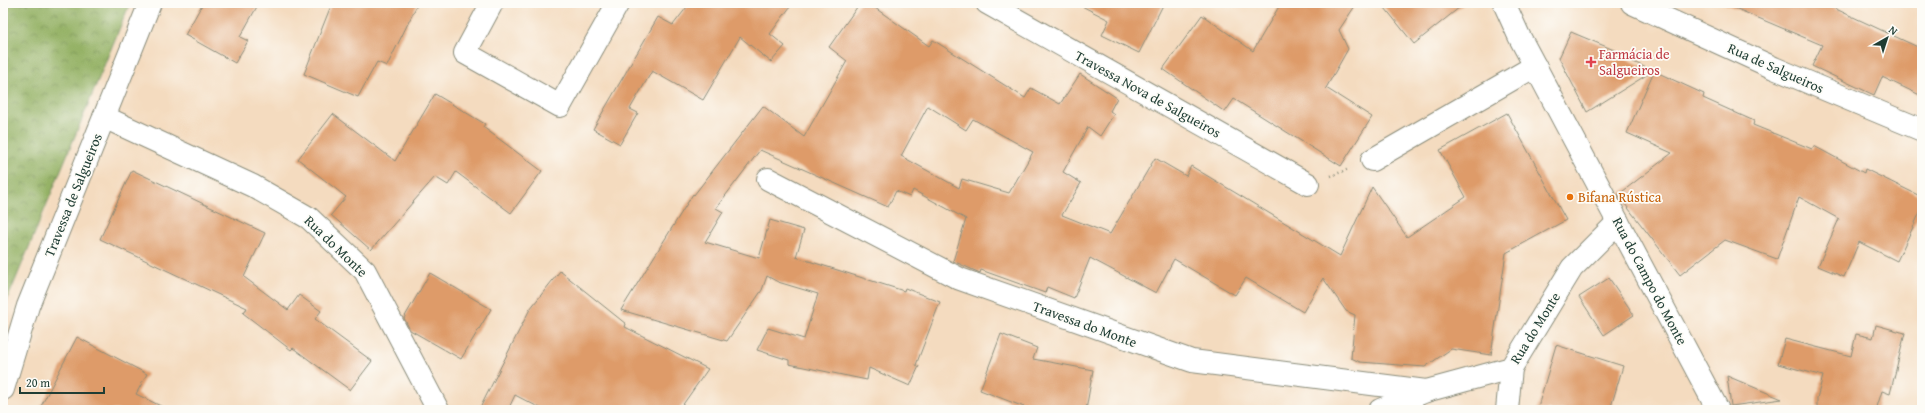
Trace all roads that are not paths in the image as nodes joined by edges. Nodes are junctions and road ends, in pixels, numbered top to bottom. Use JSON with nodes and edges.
{"nodes":[{"id":1,"x":150,"y":3,"type":"edge"},
{"id":2,"x":492,"y":3,"type":"edge"},
{"id":3,"x":618,"y":3,"type":"edge"},
{"id":4,"x":987,"y":3,"type":"edge"},
{"id":5,"x":1504,"y":3,"type":"edge"},
{"id":6,"x":1632,"y":3,"type":"edge"},
{"id":7,"x":1535,"y":66,"type":"junction"},
{"id":8,"x":104,"y":117,"type":"junction"},
{"id":9,"x":1922,"y":130,"type":"edge"},
{"id":10,"x":1372,"y":160,"type":"road end"},
{"id":11,"x":768,"y":179,"type":"dead end"},
{"id":12,"x":1308,"y":184,"type":"road end"},
{"id":13,"x":1618,"y":222,"type":"junction"},
{"id":14,"x":1511,"y":368,"type":"junction"},
{"id":15,"x":3,"y":389,"type":"edge"},
{"id":16,"x":1426,"y":391,"type":"junction"},
{"id":17,"x":438,"y":410,"type":"edge"},
{"id":18,"x":1380,"y":410,"type":"edge"},
{"id":19,"x":1507,"y":410,"type":"edge"},
{"id":20,"x":1718,"y":410,"type":"edge"}],
"edges":[{"from":1,"to":8,"type":"street","name":"Travessa de Salgueiros"},
{"from":2,"to":3,"type":"street"},
{"from":4,"to":12,"type":"street","name":"Travessa Nova de Salgueiros"},
{"from":5,"to":7,"type":"street","name":"Rua do Campo do Monte"},
{"from":6,"to":9,"type":"street","name":"Rua de Salgueiros"},
{"from":7,"to":10,"type":"street"},
{"from":7,"to":13,"type":"street","name":"Rua do Campo do Monte"},
{"from":8,"to":15,"type":"street","name":"Travessa de Salgueiros"},
{"from":8,"to":17,"type":"street","name":"Rua do Monte"},
{"from":11,"to":16,"type":"street","name":"Travessa do Monte"},
{"from":13,"to":14,"type":"street","name":"Rua do Monte"},
{"from":13,"to":20,"type":"street","name":"Rua do Campo do Monte"},
{"from":14,"to":16,"type":"street","name":"Rua do Monte"},
{"from":14,"to":19,"type":"street"},
{"from":16,"to":18,"type":"street","name":"Rua do Monte"}]}
